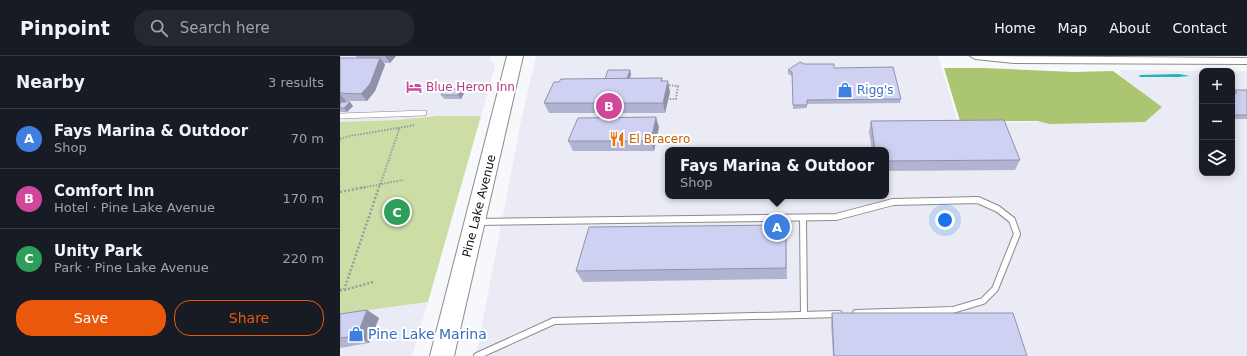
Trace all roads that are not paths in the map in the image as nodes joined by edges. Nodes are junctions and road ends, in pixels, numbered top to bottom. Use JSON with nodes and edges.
{"nodes":[{"id":1,"x":515,"y":56,"type":"edge"},
{"id":2,"x":976,"y":56,"type":"edge"},
{"id":3,"x":1247,"y":61,"type":"edge"},
{"id":4,"x":424,"y":113,"type":"dead end"},
{"id":5,"x":340,"y":116,"type":"edge"},
{"id":6,"x":803,"y":218,"type":"junction"},
{"id":7,"x":474,"y":222,"type":"junction"},
{"id":8,"x":843,"y":314,"type":"edge"},
{"id":9,"x":851,"y":314,"type":"edge"},
{"id":10,"x":804,"y":315,"type":"junction"},
{"id":11,"x":442,"y":356,"type":"edge"},
{"id":12,"x":477,"y":356,"type":"edge"}],
"edges":[{"from":1,"to":7,"type":"main road","name":"Pine Lake Avenue"},
{"from":2,"to":3,"type":"street"},
{"from":4,"to":5,"type":"lane"},
{"from":6,"to":7,"type":"lane"},
{"from":6,"to":9,"type":"lane"},
{"from":6,"to":10,"type":"lane"},
{"from":7,"to":11,"type":"main road","name":"Pine Lake Avenue"},
{"from":8,"to":10,"type":"lane"},
{"from":10,"to":12,"type":"lane"}]}
